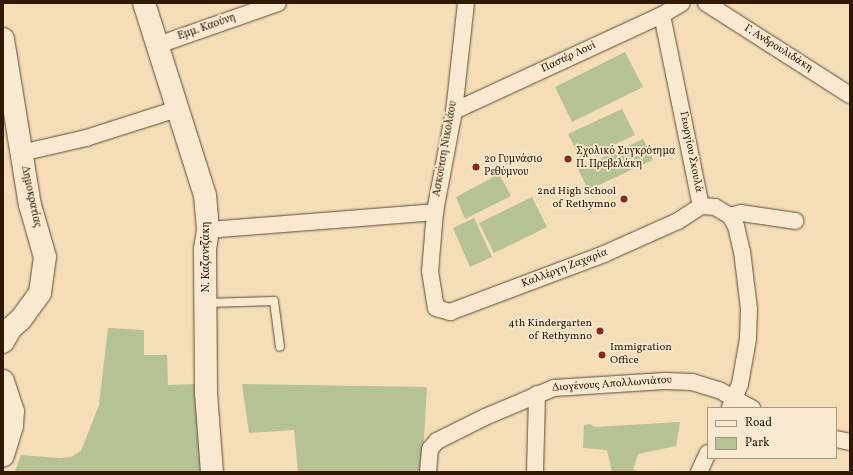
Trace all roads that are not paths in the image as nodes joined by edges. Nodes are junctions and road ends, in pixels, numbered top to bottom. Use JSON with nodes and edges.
{"nodes":[{"id":1,"x":144,"y":3,"type":"edge"},
{"id":2,"x":278,"y":3,"type":"edge"},
{"id":3,"x":466,"y":3,"type":"edge"},
{"id":4,"x":682,"y":3,"type":"edge"},
{"id":5,"x":706,"y":3,"type":"edge"},
{"id":6,"x":662,"y":15,"type":"junction"},
{"id":7,"x":3,"y":39,"type":"edge"},
{"id":8,"x":158,"y":45,"type":"junction"},
{"id":9,"x":850,"y":95,"type":"edge"},
{"id":10,"x":177,"y":109,"type":"junction"},
{"id":11,"x":454,"y":111,"type":"junction"},
{"id":12,"x":21,"y":153,"type":"junction"},
{"id":13,"x":701,"y":206,"type":"junction"},
{"id":14,"x":435,"y":212,"type":"junction"},
{"id":15,"x":730,"y":216,"type":"junction"},
{"id":16,"x":795,"y":221,"type":"dead end"},
{"id":17,"x":208,"y":230,"type":"junction"},
{"id":18,"x":433,"y":295,"type":"joint"},
{"id":19,"x":207,"y":303,"type":"junction"},
{"id":20,"x":3,"y":342,"type":"edge"},
{"id":21,"x":280,"y":347,"type":"dead end"},
{"id":22,"x":3,"y":381,"type":"edge"},
{"id":23,"x":537,"y":394,"type":"junction"},
{"id":24,"x":732,"y":403,"type":"edge"},
{"id":25,"x":748,"y":407,"type":"edge"},
{"id":26,"x":837,"y":439,"type":"edge"},
{"id":27,"x":850,"y":442,"type":"edge"},
{"id":28,"x":3,"y":456,"type":"edge"},
{"id":29,"x":707,"y":456,"type":"edge"},
{"id":30,"x":701,"y":471,"type":"edge"},
{"id":31,"x":212,"y":472,"type":"edge"},
{"id":32,"x":428,"y":472,"type":"edge"},
{"id":33,"x":535,"y":472,"type":"edge"}],
"edges":[{"from":1,"to":8,"type":"street","name":"Ν. Καζαντζάκη"},
{"from":2,"to":8,"type":"street","name":"Εμμ. Καούνη"},
{"from":3,"to":11,"type":"street","name":"Ασκούτση Νικολάου"},
{"from":4,"to":6,"type":"street","name":"Παστέρ Λουί"},
{"from":5,"to":9,"type":"street","name":"Γ. Ανδρουλιδάκη"},
{"from":6,"to":11,"type":"street","name":"Παστέρ Λουί"},
{"from":6,"to":13,"type":"street","name":"Γεωργίου Σκουλά"},
{"from":7,"to":12,"type":"street","name":"Δημοκρατίας"},
{"from":8,"to":10,"type":"street","name":"Ν. Καζαντζάκη"},
{"from":10,"to":12,"type":"street"},
{"from":10,"to":17,"type":"street","name":"Ν. Καζαντζάκη"},
{"from":11,"to":14,"type":"street","name":"Ασκούτση Νικολάου"},
{"from":12,"to":20,"type":"street","name":"Δημοκρατίας"},
{"from":13,"to":15,"type":"street","name":"Γεωργίου Σκουλά"},
{"from":13,"to":18,"type":"street","name":"Καλλέργη Ζαχαρία"},
{"from":14,"to":17,"type":"street"},
{"from":14,"to":18,"type":"street","name":"Ασκούτση Νικολάου"},
{"from":15,"to":16,"type":"street"},
{"from":15,"to":24,"type":"street"},
{"from":17,"to":19,"type":"street","name":"Ν. Καζαντζάκη"},
{"from":19,"to":21,"type":"lane"},
{"from":19,"to":31,"type":"street","name":"Ν. Καζαντζάκη"},
{"from":22,"to":28,"type":"street"},
{"from":23,"to":24,"type":"street","name":"Διογένους Απολλωνιάτου"},
{"from":23,"to":32,"type":"street","name":"Διογένους Απολλωνιάτου"},
{"from":23,"to":33,"type":"street"},
{"from":24,"to":25,"type":"street","name":"Διογένους Απολλωνιάτου"},
{"from":26,"to":27,"type":"street"},
{"from":29,"to":30,"type":"street"}]}
